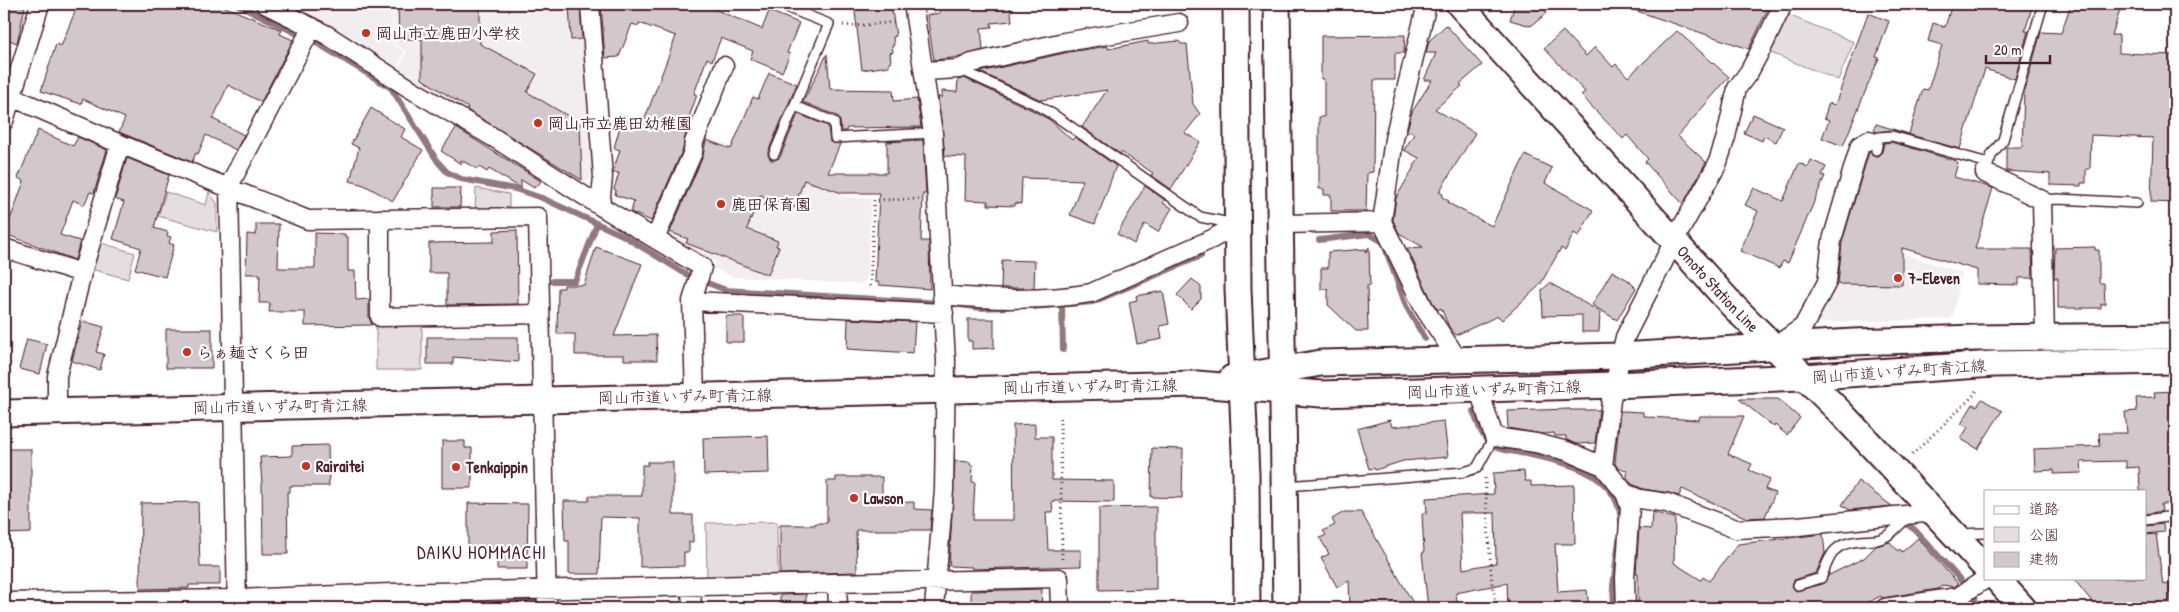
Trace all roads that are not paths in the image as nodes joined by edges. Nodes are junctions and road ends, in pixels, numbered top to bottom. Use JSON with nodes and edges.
{"nodes":[{"id":1,"x":40,"y":4,"type":"edge"},
{"id":2,"x":265,"y":4,"type":"edge"},
{"id":3,"x":590,"y":4,"type":"edge"},
{"id":4,"x":778,"y":4,"type":"edge"},
{"id":5,"x":1236,"y":4,"type":"edge"},
{"id":6,"x":1277,"y":4,"type":"edge"},
{"id":7,"x":1426,"y":4,"type":"edge"},
{"id":8,"x":1459,"y":4,"type":"edge"},
{"id":9,"x":1783,"y":4,"type":"edge"},
{"id":10,"x":2042,"y":4,"type":"edge"},
{"id":11,"x":914,"y":12,"type":"edge"},
{"id":12,"x":1178,"y":23,"type":"dead end"},
{"id":13,"x":308,"y":35,"type":"junction"},
{"id":14,"x":724,"y":66,"type":"dead end"},
{"id":15,"x":959,"y":69,"type":"junction"},
{"id":16,"x":924,"y":71,"type":"junction"},
{"id":17,"x":12,"y":97,"type":"junction"},
{"id":18,"x":795,"y":106,"type":"junction"},
{"id":19,"x":4,"y":121,"type":"edge"},
{"id":20,"x":933,"y":133,"type":"junction"},
{"id":21,"x":120,"y":144,"type":"junction"},
{"id":22,"x":1872,"y":145,"type":"joint"},
{"id":23,"x":774,"y":154,"type":"dead end"},
{"id":24,"x":1987,"y":168,"type":"junction"},
{"id":25,"x":229,"y":186,"type":"junction"},
{"id":26,"x":2042,"y":200,"type":"junction"},
{"id":27,"x":2137,"y":203,"type":"dead end"},
{"id":28,"x":600,"y":206,"type":"junction"},
{"id":29,"x":380,"y":219,"type":"junction"},
{"id":30,"x":1382,"y":222,"type":"junction"},
{"id":31,"x":1238,"y":224,"type":"junction"},
{"id":32,"x":1281,"y":224,"type":"junction"},
{"id":33,"x":655,"y":239,"type":"junction"},
{"id":34,"x":1674,"y":241,"type":"junction"},
{"id":35,"x":4,"y":248,"type":"edge"},
{"id":36,"x":82,"y":273,"type":"junction"},
{"id":37,"x":696,"y":287,"type":"junction"},
{"id":38,"x":943,"y":304,"type":"junction"},
{"id":39,"x":539,"y":314,"type":"junction"},
{"id":40,"x":2175,"y":336,"type":"edge"},
{"id":41,"x":2045,"y":339,"type":"junction"},
{"id":42,"x":1773,"y":347,"type":"junction"},
{"id":43,"x":1620,"y":356,"type":"junction"},
{"id":44,"x":1459,"y":361,"type":"junction"},
{"id":45,"x":2175,"y":361,"type":"edge"},
{"id":46,"x":1803,"y":377,"type":"junction"},
{"id":47,"x":1282,"y":380,"type":"junction"},
{"id":48,"x":1242,"y":382,"type":"junction"},
{"id":49,"x":1613,"y":385,"type":"junction"},
{"id":50,"x":945,"y":389,"type":"junction"},
{"id":51,"x":1480,"y":390,"type":"junction"},
{"id":52,"x":694,"y":395,"type":"junction"},
{"id":53,"x":542,"y":400,"type":"junction"},
{"id":54,"x":234,"y":407,"type":"junction"},
{"id":55,"x":57,"y":412,"type":"junction"},
{"id":56,"x":4,"y":413,"type":"edge"},
{"id":57,"x":1490,"y":443,"type":"junction"},
{"id":58,"x":1603,"y":466,"type":"junction"},
{"id":59,"x":1284,"y":486,"type":"junction"},
{"id":60,"x":1625,"y":493,"type":"junction"},
{"id":61,"x":1934,"y":512,"type":"junction"},
{"id":62,"x":2175,"y":516,"type":"edge"},
{"id":63,"x":2146,"y":520,"type":"edge"},
{"id":64,"x":1904,"y":521,"type":"junction"},
{"id":65,"x":1984,"y":532,"type":"edge"},
{"id":66,"x":1956,"y":534,"type":"junction"},
{"id":67,"x":1984,"y":566,"type":"edge"},
{"id":68,"x":1998,"y":580,"type":"edge"},
{"id":69,"x":936,"y":581,"type":"junction"},
{"id":70,"x":837,"y":584,"type":"junction"},
{"id":71,"x":1798,"y":585,"type":"dead end"},
{"id":72,"x":1975,"y":586,"type":"edge"},
{"id":73,"x":691,"y":587,"type":"junction"},
{"id":74,"x":546,"y":590,"type":"junction"},
{"id":75,"x":392,"y":601,"type":"edge"},
{"id":76,"x":4,"y":602,"type":"edge"},
{"id":77,"x":237,"y":604,"type":"edge"},
{"id":78,"x":546,"y":608,"type":"edge"},
{"id":79,"x":692,"y":608,"type":"edge"},
{"id":80,"x":838,"y":608,"type":"edge"},
{"id":81,"x":934,"y":608,"type":"edge"},
{"id":82,"x":1060,"y":608,"type":"edge"},
{"id":83,"x":1247,"y":608,"type":"edge"},
{"id":84,"x":1286,"y":608,"type":"edge"},
{"id":85,"x":1626,"y":608,"type":"edge"},
{"id":86,"x":1885,"y":608,"type":"edge"},
{"id":87,"x":2023,"y":608,"type":"edge"}],
"edges":[{"from":1,"to":17,"type":"street"},
{"from":2,"to":13,"type":"street"},
{"from":3,"to":28,"type":"street"},
{"from":4,"to":18,"type":"lane"},
{"from":5,"to":31,"type":"street"},
{"from":6,"to":32,"type":"street"},
{"from":7,"to":30,"type":"street"},
{"from":8,"to":34,"type":"street","name":"Omoto Station Line"},
{"from":9,"to":34,"type":"street"},
{"from":10,"to":24,"type":"lane"},
{"from":11,"to":16,"type":"street"},
{"from":12,"to":15,"type":"street"},
{"from":13,"to":25,"type":"street"},
{"from":13,"to":28,"type":"street"},
{"from":14,"to":33,"type":"street"},
{"from":15,"to":16,"type":"street"},
{"from":15,"to":31,"type":"lane"},
{"from":16,"to":20,"type":"street"},
{"from":17,"to":19,"type":"street"},
{"from":17,"to":21,"type":"street"},
{"from":18,"to":20,"type":"lane"},
{"from":18,"to":23,"type":"lane"},
{"from":20,"to":38,"type":"street"},
{"from":21,"to":25,"type":"street"},
{"from":21,"to":36,"type":"street"},
{"from":22,"to":24,"type":"lane"},
{"from":22,"to":42,"type":"street"},
{"from":24,"to":26,"type":"street"},
{"from":25,"to":29,"type":"street"},
{"from":25,"to":54,"type":"street"},
{"from":26,"to":27,"type":"lane"},
{"from":26,"to":41,"type":"street"},
{"from":28,"to":33,"type":"street"},
{"from":29,"to":39,"type":"street"},
{"from":29,"to":39,"type":"street"},
{"from":30,"to":32,"type":"street"},
{"from":30,"to":44,"type":"street"},
{"from":31,"to":38,"type":"street"},
{"from":31,"to":48,"type":"street"},
{"from":32,"to":47,"type":"street"},
{"from":33,"to":37,"type":"street"},
{"from":34,"to":42,"type":"street","name":"Omoto Station Line"},
{"from":34,"to":43,"type":"street"},
{"from":35,"to":36,"type":"street"},
{"from":36,"to":55,"type":"street"},
{"from":37,"to":38,"type":"street"},
{"from":37,"to":52,"type":"street"},
{"from":38,"to":50,"type":"street"},
{"from":39,"to":53,"type":"street"},
{"from":40,"to":41,"type":"street"},
{"from":41,"to":42,"type":"street"},
{"from":42,"to":43,"type":"street"},
{"from":42,"to":46,"type":"street","name":"Omoto Station Line"},
{"from":43,"to":44,"type":"street"},
{"from":43,"to":49,"type":"street"},
{"from":44,"to":47,"type":"street"},
{"from":45,"to":46,"type":"street","name":"岡山市道いずみ町青江線"},
{"from":46,"to":49,"type":"street","name":"岡山市道いずみ町青江線"},
{"from":46,"to":61,"type":"street","name":"Omoto Station Line"},
{"from":47,"to":48,"type":"street","name":"岡山市道いずみ町青江線"},
{"from":47,"to":51,"type":"street","name":"岡山市道いずみ町青江線"},
{"from":47,"to":59,"type":"street"},
{"from":48,"to":50,"type":"street","name":"岡山市道いずみ町青江線"},
{"from":48,"to":83,"type":"street"},
{"from":49,"to":51,"type":"street","name":"岡山市道いずみ町青江線"},
{"from":49,"to":58,"type":"street"},
{"from":50,"to":52,"type":"street","name":"岡山市道いずみ町青江線"},
{"from":50,"to":69,"type":"street"},
{"from":51,"to":57,"type":"street"},
{"from":52,"to":53,"type":"street","name":"岡山市道いずみ町青江線"},
{"from":53,"to":54,"type":"street","name":"岡山市道いずみ町青江線"},
{"from":53,"to":74,"type":"street"},
{"from":54,"to":55,"type":"street","name":"岡山市道いずみ町青江線"},
{"from":54,"to":77,"type":"street"},
{"from":55,"to":56,"type":"street","name":"岡山市道いずみ町青江線"},
{"from":57,"to":58,"type":"street"},
{"from":57,"to":59,"type":"lane"},
{"from":58,"to":60,"type":"street"},
{"from":59,"to":84,"type":"street"},
{"from":60,"to":64,"type":"street"},
{"from":60,"to":85,"type":"street"},
{"from":61,"to":64,"type":"street"},
{"from":61,"to":66,"type":"street","name":"Omoto Station Line"},
{"from":62,"to":63,"type":"lane"},
{"from":64,"to":71,"type":"lane"},
{"from":65,"to":66,"type":"lane"},
{"from":66,"to":67,"type":"street","name":"Omoto Station Line"},
{"from":68,"to":87,"type":"street"},
{"from":69,"to":70,"type":"street"},
{"from":69,"to":81,"type":"street"},
{"from":69,"to":82,"type":"street"},
{"from":70,"to":73,"type":"street"},
{"from":70,"to":80,"type":"street"},
{"from":72,"to":86,"type":"street"},
{"from":73,"to":74,"type":"street"},
{"from":73,"to":79,"type":"street"},
{"from":74,"to":75,"type":"street"},
{"from":74,"to":78,"type":"street"},
{"from":75,"to":77,"type":"street"},
{"from":76,"to":77,"type":"street"}]}
